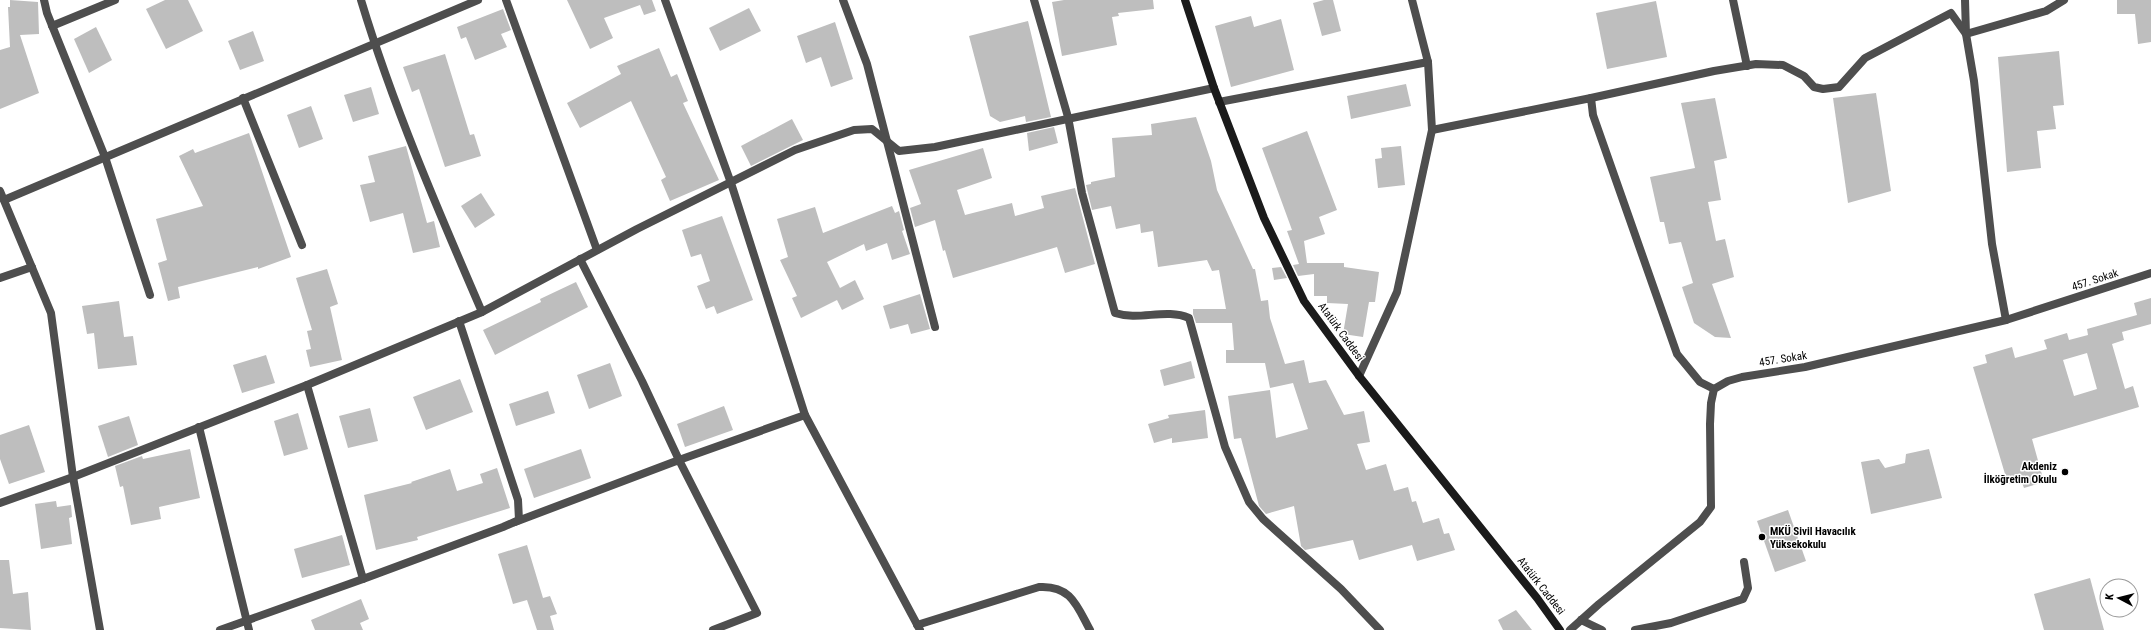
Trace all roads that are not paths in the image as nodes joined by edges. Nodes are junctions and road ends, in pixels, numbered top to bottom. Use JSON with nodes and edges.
{"nodes":[{"id":1,"x":44,"y":0,"type":"edge"},
{"id":2,"x":115,"y":0,"type":"edge"},
{"id":3,"x":361,"y":0,"type":"edge"},
{"id":4,"x":478,"y":0,"type":"edge"},
{"id":5,"x":506,"y":0,"type":"edge"},
{"id":6,"x":665,"y":0,"type":"edge"},
{"id":7,"x":843,"y":0,"type":"edge"},
{"id":8,"x":1034,"y":0,"type":"edge"},
{"id":9,"x":1185,"y":0,"type":"edge"},
{"id":10,"x":1412,"y":0,"type":"edge"},
{"id":11,"x":1733,"y":0,"type":"edge"},
{"id":12,"x":1965,"y":0,"type":"edge"},
{"id":13,"x":2064,"y":0,"type":"edge"},
{"id":14,"x":52,"y":26,"type":"junction"},
{"id":15,"x":1966,"y":34,"type":"junction"},
{"id":16,"x":374,"y":43,"type":"junction"},
{"id":17,"x":1428,"y":62,"type":"junction"},
{"id":18,"x":1747,"y":66,"type":"junction"},
{"id":19,"x":1214,"y":88,"type":"junction"},
{"id":20,"x":243,"y":98,"type":"junction"},
{"id":21,"x":1590,"y":98,"type":"junction"},
{"id":22,"x":1219,"y":102,"type":"junction"},
{"id":23,"x":1068,"y":117,"type":"junction"},
{"id":24,"x":1432,"y":130,"type":"junction"},
{"id":25,"x":886,"y":140,"type":"junction"},
{"id":26,"x":105,"y":157,"type":"junction"},
{"id":27,"x":731,"y":183,"type":"junction"},
{"id":28,"x":0,"y":191,"type":"edge"},
{"id":29,"x":4,"y":200,"type":"junction"},
{"id":30,"x":302,"y":245,"type":"dead end"},
{"id":31,"x":597,"y":250,"type":"junction"},
{"id":32,"x":580,"y":259,"type":"junction"},
{"id":33,"x":32,"y":267,"type":"junction"},
{"id":34,"x":2151,"y":273,"type":"edge"},
{"id":35,"x":0,"y":278,"type":"edge"},
{"id":36,"x":150,"y":295,"type":"dead end"},
{"id":37,"x":482,"y":312,"type":"junction"},
{"id":38,"x":2006,"y":320,"type":"junction"},
{"id":39,"x":459,"y":321,"type":"junction"},
{"id":40,"x":935,"y":327,"type":"dead end"},
{"id":41,"x":1360,"y":376,"type":"junction"},
{"id":42,"x":307,"y":385,"type":"junction"},
{"id":43,"x":1714,"y":389,"type":"junction"},
{"id":44,"x":806,"y":415,"type":"junction"},
{"id":45,"x":199,"y":428,"type":"junction"},
{"id":46,"x":679,"y":460,"type":"junction"},
{"id":47,"x":72,"y":477,"type":"junction"},
{"id":48,"x":0,"y":503,"type":"edge"},
{"id":49,"x":514,"y":522,"type":"junction"},
{"id":50,"x":1744,"y":562,"type":"dead end"},
{"id":51,"x":363,"y":579,"type":"junction"},
{"id":52,"x":246,"y":620,"type":"junction"},
{"id":53,"x":1581,"y":620,"type":"junction"},
{"id":54,"x":918,"y":628,"type":"edge"},
{"id":55,"x":100,"y":630,"type":"edge"},
{"id":56,"x":220,"y":630,"type":"edge"},
{"id":57,"x":249,"y":630,"type":"edge"},
{"id":58,"x":714,"y":630,"type":"edge"},
{"id":59,"x":1090,"y":630,"type":"edge"},
{"id":60,"x":1380,"y":630,"type":"edge"},
{"id":61,"x":1560,"y":630,"type":"edge"},
{"id":62,"x":1570,"y":630,"type":"edge"},
{"id":63,"x":1602,"y":630,"type":"edge"},
{"id":64,"x":1635,"y":630,"type":"edge"}],
"edges":[{"from":1,"to":14,"type":"street"},
{"from":2,"to":14,"type":"street"},
{"from":3,"to":16,"type":"street"},
{"from":4,"to":16,"type":"street"},
{"from":5,"to":31,"type":"street"},
{"from":6,"to":27,"type":"street"},
{"from":7,"to":25,"type":"street"},
{"from":8,"to":23,"type":"street"},
{"from":9,"to":19,"type":"main road","name":"Atatürk Caddesi"},
{"from":10,"to":17,"type":"street"},
{"from":11,"to":18,"type":"street"},
{"from":12,"to":15,"type":"street"},
{"from":13,"to":15,"type":"street"},
{"from":14,"to":26,"type":"street"},
{"from":15,"to":18,"type":"street"},
{"from":15,"to":38,"type":"street"},
{"from":16,"to":20,"type":"street"},
{"from":16,"to":37,"type":"street"},
{"from":17,"to":22,"type":"street"},
{"from":17,"to":24,"type":"street"},
{"from":18,"to":21,"type":"street"},
{"from":19,"to":22,"type":"main road","name":"Atatürk Caddesi"},
{"from":19,"to":23,"type":"street"},
{"from":20,"to":26,"type":"street"},
{"from":20,"to":30,"type":"street"},
{"from":21,"to":24,"type":"street"},
{"from":21,"to":43,"type":"street"},
{"from":22,"to":41,"type":"main road","name":"Atatürk Caddesi"},
{"from":23,"to":25,"type":"street"},
{"from":23,"to":60,"type":"street"},
{"from":24,"to":41,"type":"street"},
{"from":25,"to":27,"type":"street"},
{"from":25,"to":40,"type":"street"},
{"from":26,"to":29,"type":"street"},
{"from":26,"to":36,"type":"street"},
{"from":27,"to":31,"type":"street"},
{"from":27,"to":44,"type":"street"},
{"from":28,"to":29,"type":"street"},
{"from":29,"to":33,"type":"street"},
{"from":31,"to":32,"type":"street"},
{"from":32,"to":37,"type":"street"},
{"from":32,"to":46,"type":"street"},
{"from":33,"to":35,"type":"street"},
{"from":33,"to":47,"type":"street"},
{"from":34,"to":38,"type":"street","name":"457. Sokak"},
{"from":37,"to":39,"type":"street"},
{"from":38,"to":43,"type":"street","name":"457. Sokak"},
{"from":39,"to":42,"type":"street"},
{"from":39,"to":49,"type":"street"},
{"from":41,"to":61,"type":"main road","name":"Atatürk Caddesi"},
{"from":42,"to":45,"type":"street"},
{"from":42,"to":51,"type":"street"},
{"from":43,"to":53,"type":"street"},
{"from":44,"to":46,"type":"street"},
{"from":44,"to":54,"type":"street"},
{"from":45,"to":47,"type":"street"},
{"from":45,"to":52,"type":"street"},
{"from":46,"to":49,"type":"street"},
{"from":46,"to":58,"type":"street"},
{"from":47,"to":48,"type":"street"},
{"from":47,"to":55,"type":"street"},
{"from":49,"to":51,"type":"street"},
{"from":50,"to":64,"type":"street"},
{"from":51,"to":52,"type":"street"},
{"from":52,"to":56,"type":"street"},
{"from":52,"to":57,"type":"street"},
{"from":53,"to":62,"type":"street"},
{"from":53,"to":63,"type":"street"},
{"from":54,"to":59,"type":"street"}]}
